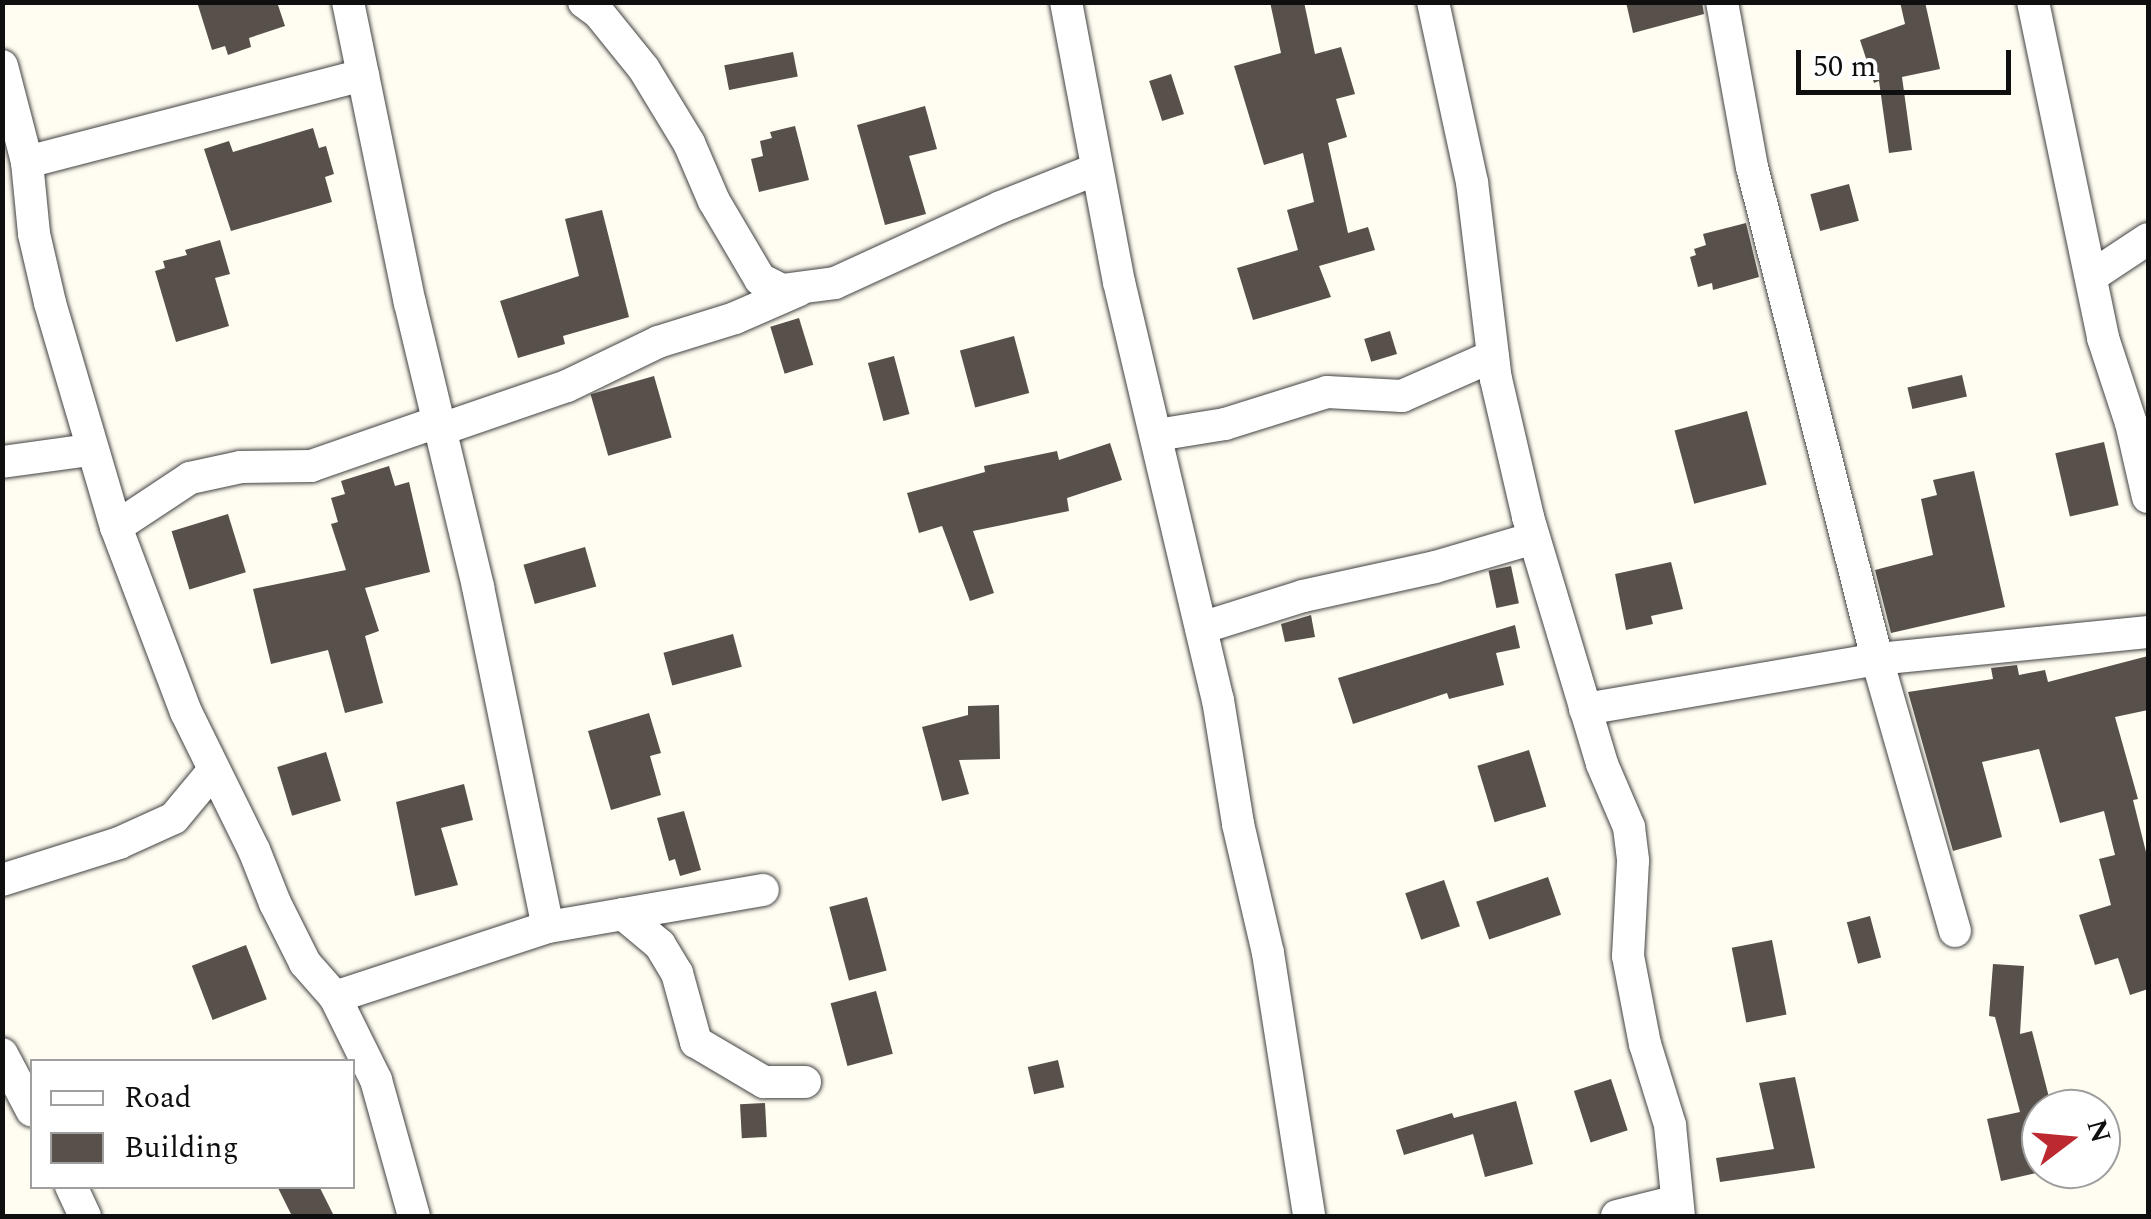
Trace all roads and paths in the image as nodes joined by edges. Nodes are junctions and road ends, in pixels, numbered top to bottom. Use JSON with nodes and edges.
{"nodes":[{"id":1,"x":348,"y":2,"type":"edge"},
{"id":2,"x":584,"y":2,"type":"edge"},
{"id":3,"x":1066,"y":2,"type":"edge"},
{"id":4,"x":1432,"y":2,"type":"edge"},
{"id":5,"x":2033,"y":2,"type":"edge"},
{"id":6,"x":1725,"y":3,"type":"edge"},
{"id":7,"x":2,"y":66,"type":"edge"},
{"id":8,"x":362,"y":74,"type":"junction"},
{"id":9,"x":27,"y":162,"type":"junction"},
{"id":10,"x":1097,"y":169,"type":"junction"},
{"id":11,"x":2148,"y":239,"type":"edge"},
{"id":12,"x":2092,"y":276,"type":"junction"},
{"id":13,"x":799,"y":290,"type":"junction"},
{"id":14,"x":1493,"y":356,"type":"junction"},
{"id":15,"x":438,"y":426,"type":"junction"},
{"id":16,"x":1157,"y":435,"type":"junction"},
{"id":17,"x":90,"y":450,"type":"junction"},
{"id":18,"x":2,"y":462,"type":"edge"},
{"id":19,"x":2148,"y":497,"type":"edge"},
{"id":20,"x":116,"y":526,"type":"junction"},
{"id":21,"x":1534,"y":538,"type":"junction"},
{"id":22,"x":1201,"y":628,"type":"junction"},
{"id":23,"x":2148,"y":632,"type":"edge"},
{"id":24,"x":1877,"y":659,"type":"junction"},
{"id":25,"x":1585,"y":709,"type":"junction"},
{"id":26,"x":214,"y":770,"type":"junction"},
{"id":27,"x":2,"y":880,"type":"edge"},
{"id":28,"x":764,"y":890,"type":"dead end"},
{"id":29,"x":623,"y":914,"type":"junction"},
{"id":30,"x":548,"y":927,"type":"junction"},
{"id":31,"x":1955,"y":931,"type":"dead end"},
{"id":32,"x":335,"y":997,"type":"junction"},
{"id":33,"x":2,"y":1054,"type":"edge"},
{"id":34,"x":805,"y":1082,"type":"dead end"},
{"id":35,"x":30,"y":1108,"type":"edge"},
{"id":36,"x":72,"y":1189,"type":"edge"},
{"id":37,"x":1678,"y":1209,"type":"edge"},
{"id":38,"x":85,"y":1216,"type":"edge"},
{"id":39,"x":414,"y":1216,"type":"edge"},
{"id":40,"x":1309,"y":1216,"type":"edge"},
{"id":41,"x":1617,"y":1216,"type":"edge"}],
"edges":[{"from":1,"to":8,"type":"street"},
{"from":2,"to":13,"type":"street"},
{"from":3,"to":10,"type":"street"},
{"from":4,"to":14,"type":"street"},
{"from":5,"to":12,"type":"street"},
{"from":6,"to":24,"type":"street"},
{"from":7,"to":9,"type":"street"},
{"from":8,"to":9,"type":"street"},
{"from":8,"to":15,"type":"street"},
{"from":9,"to":17,"type":"street"},
{"from":10,"to":13,"type":"street"},
{"from":10,"to":16,"type":"street"},
{"from":11,"to":12,"type":"street"},
{"from":12,"to":19,"type":"street"},
{"from":13,"to":15,"type":"street"},
{"from":14,"to":16,"type":"street"},
{"from":14,"to":21,"type":"street"},
{"from":15,"to":20,"type":"street"},
{"from":15,"to":30,"type":"street"},
{"from":16,"to":22,"type":"street"},
{"from":17,"to":18,"type":"street"},
{"from":17,"to":20,"type":"street"},
{"from":20,"to":26,"type":"street"},
{"from":21,"to":22,"type":"street"},
{"from":21,"to":25,"type":"street"},
{"from":22,"to":40,"type":"street"},
{"from":23,"to":24,"type":"street"},
{"from":24,"to":25,"type":"street"},
{"from":24,"to":31,"type":"street"},
{"from":25,"to":37,"type":"street"},
{"from":26,"to":27,"type":"street"},
{"from":26,"to":32,"type":"street"},
{"from":28,"to":29,"type":"street"},
{"from":29,"to":30,"type":"street"},
{"from":29,"to":34,"type":"street"},
{"from":30,"to":32,"type":"street"},
{"from":32,"to":39,"type":"street"},
{"from":33,"to":35,"type":"street"},
{"from":36,"to":38,"type":"street"},
{"from":37,"to":41,"type":"street"}]}
